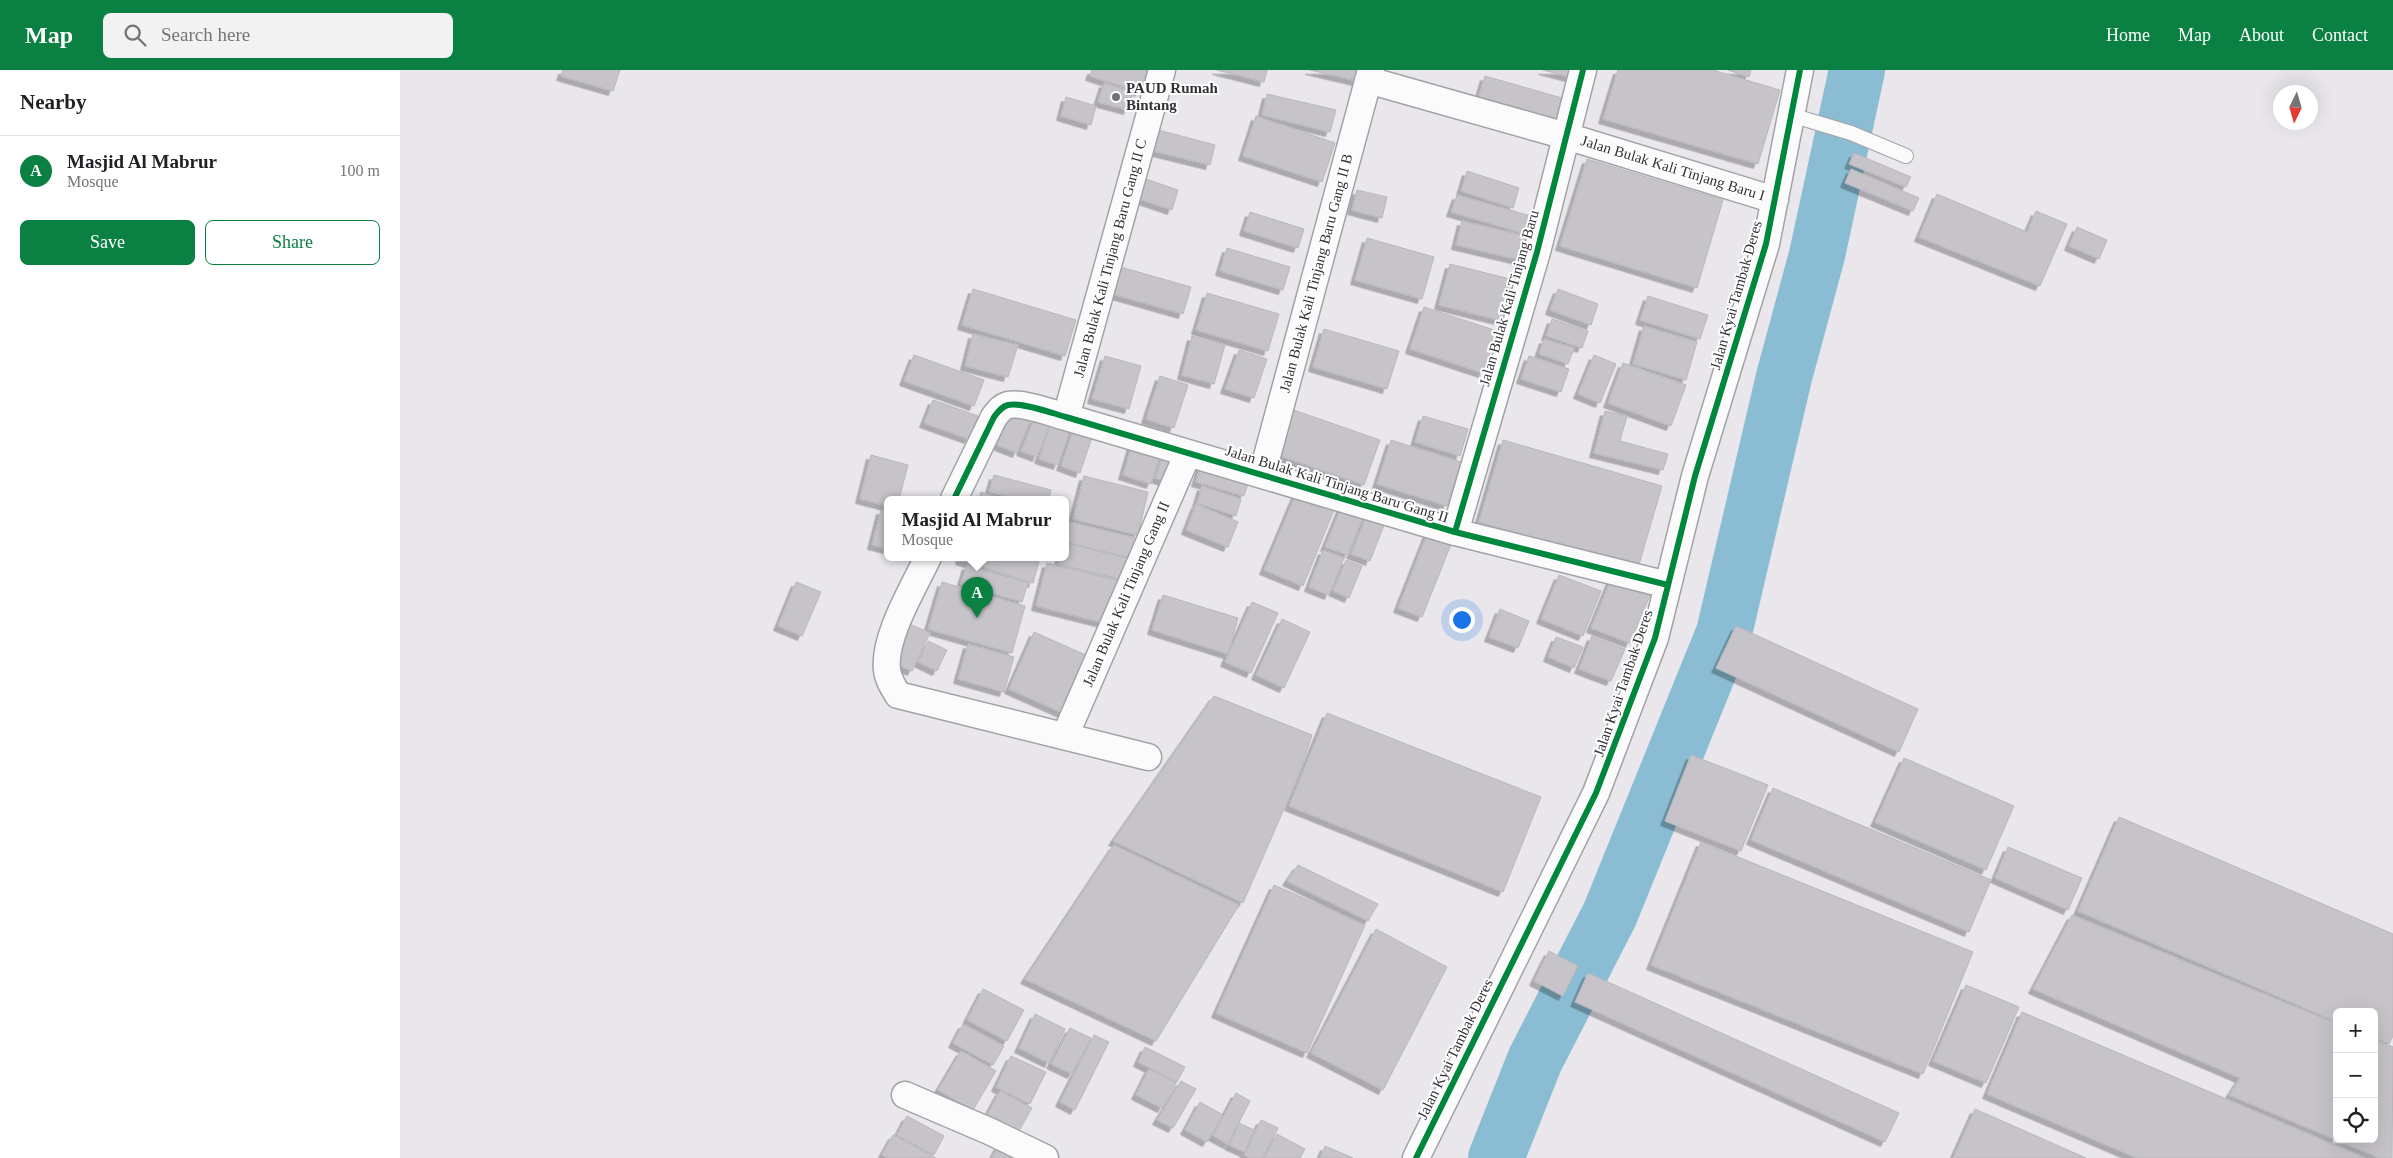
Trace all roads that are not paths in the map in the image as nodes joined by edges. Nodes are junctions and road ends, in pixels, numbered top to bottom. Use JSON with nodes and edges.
{"nodes":[{"id":1,"x":1162,"y":70,"type":"edge"},
{"id":2,"x":1583,"y":70,"type":"edge"},
{"id":3,"x":1800,"y":70,"type":"edge"},
{"id":4,"x":1370,"y":75,"type":"edge"},
{"id":5,"x":1791,"y":115,"type":"junction"},
{"id":6,"x":1566,"y":136,"type":"junction"},
{"id":7,"x":1906,"y":156,"type":"dead end"},
{"id":8,"x":1775,"y":200,"type":"junction"},
{"id":9,"x":1066,"y":417,"type":"junction"},
{"id":10,"x":1188,"y":453,"type":"junction"},
{"id":11,"x":1262,"y":475,"type":"junction"},
{"id":12,"x":955,"y":496,"type":"edge"},
{"id":13,"x":1455,"y":532,"type":"junction"},
{"id":14,"x":926,"y":561,"type":"edge"},
{"id":15,"x":1668,"y":585,"type":"junction"},
{"id":16,"x":1065,"y":736,"type":"junction"},
{"id":17,"x":1148,"y":757,"type":"dead end"},
{"id":18,"x":905,"y":1095,"type":"dead end"},
{"id":19,"x":1045,"y":1158,"type":"edge"},
{"id":20,"x":1416,"y":1158,"type":"edge"}],
"edges":[{"from":1,"to":9,"type":"street","name":"Jalan Bulak Kali Tinjang Baru Gang II C"},
{"from":2,"to":6,"type":"street","name":"Jalan Bulak Kali Tinjang Baru"},
{"from":3,"to":5,"type":"street","name":"Jalan Kyai Tambak Deres"},
{"from":4,"to":6,"type":"street","name":"Jalan Bulak Kali Tinjang Baru I"},
{"from":4,"to":11,"type":"street","name":"Jalan Bulak Kali Tinjang Baru Gang II B"},
{"from":5,"to":7,"type":"lane"},
{"from":5,"to":8,"type":"street","name":"Jalan Kyai Tambak Deres"},
{"from":6,"to":8,"type":"street","name":"Jalan Bulak Kali Tinjang Baru I"},
{"from":6,"to":13,"type":"street","name":"Jalan Bulak Kali Tinjang Baru"},
{"from":8,"to":15,"type":"street","name":"Jalan Kyai Tambak Deres"},
{"from":9,"to":10,"type":"street","name":"Jalan Bulak Kali Tinjang Baru Gang II"},
{"from":9,"to":12,"type":"street","name":"Jalan Bulak Kali Tinjang Baru Gang II"},
{"from":10,"to":11,"type":"street","name":"Jalan Bulak Kali Tinjang Baru Gang II"},
{"from":10,"to":16,"type":"street","name":"Jalan Bulak Kali Tinjang Gang II"},
{"from":11,"to":13,"type":"street","name":"Jalan Bulak Kali Tinjang Baru Gang II"},
{"from":13,"to":15,"type":"street","name":"Jalan Bulak Kali Tinjang Baru Gang II"},
{"from":14,"to":16,"type":"street"},
{"from":15,"to":20,"type":"street","name":"Jalan Kyai Tambak Deres"},
{"from":16,"to":17,"type":"street"},
{"from":18,"to":19,"type":"street"}]}
